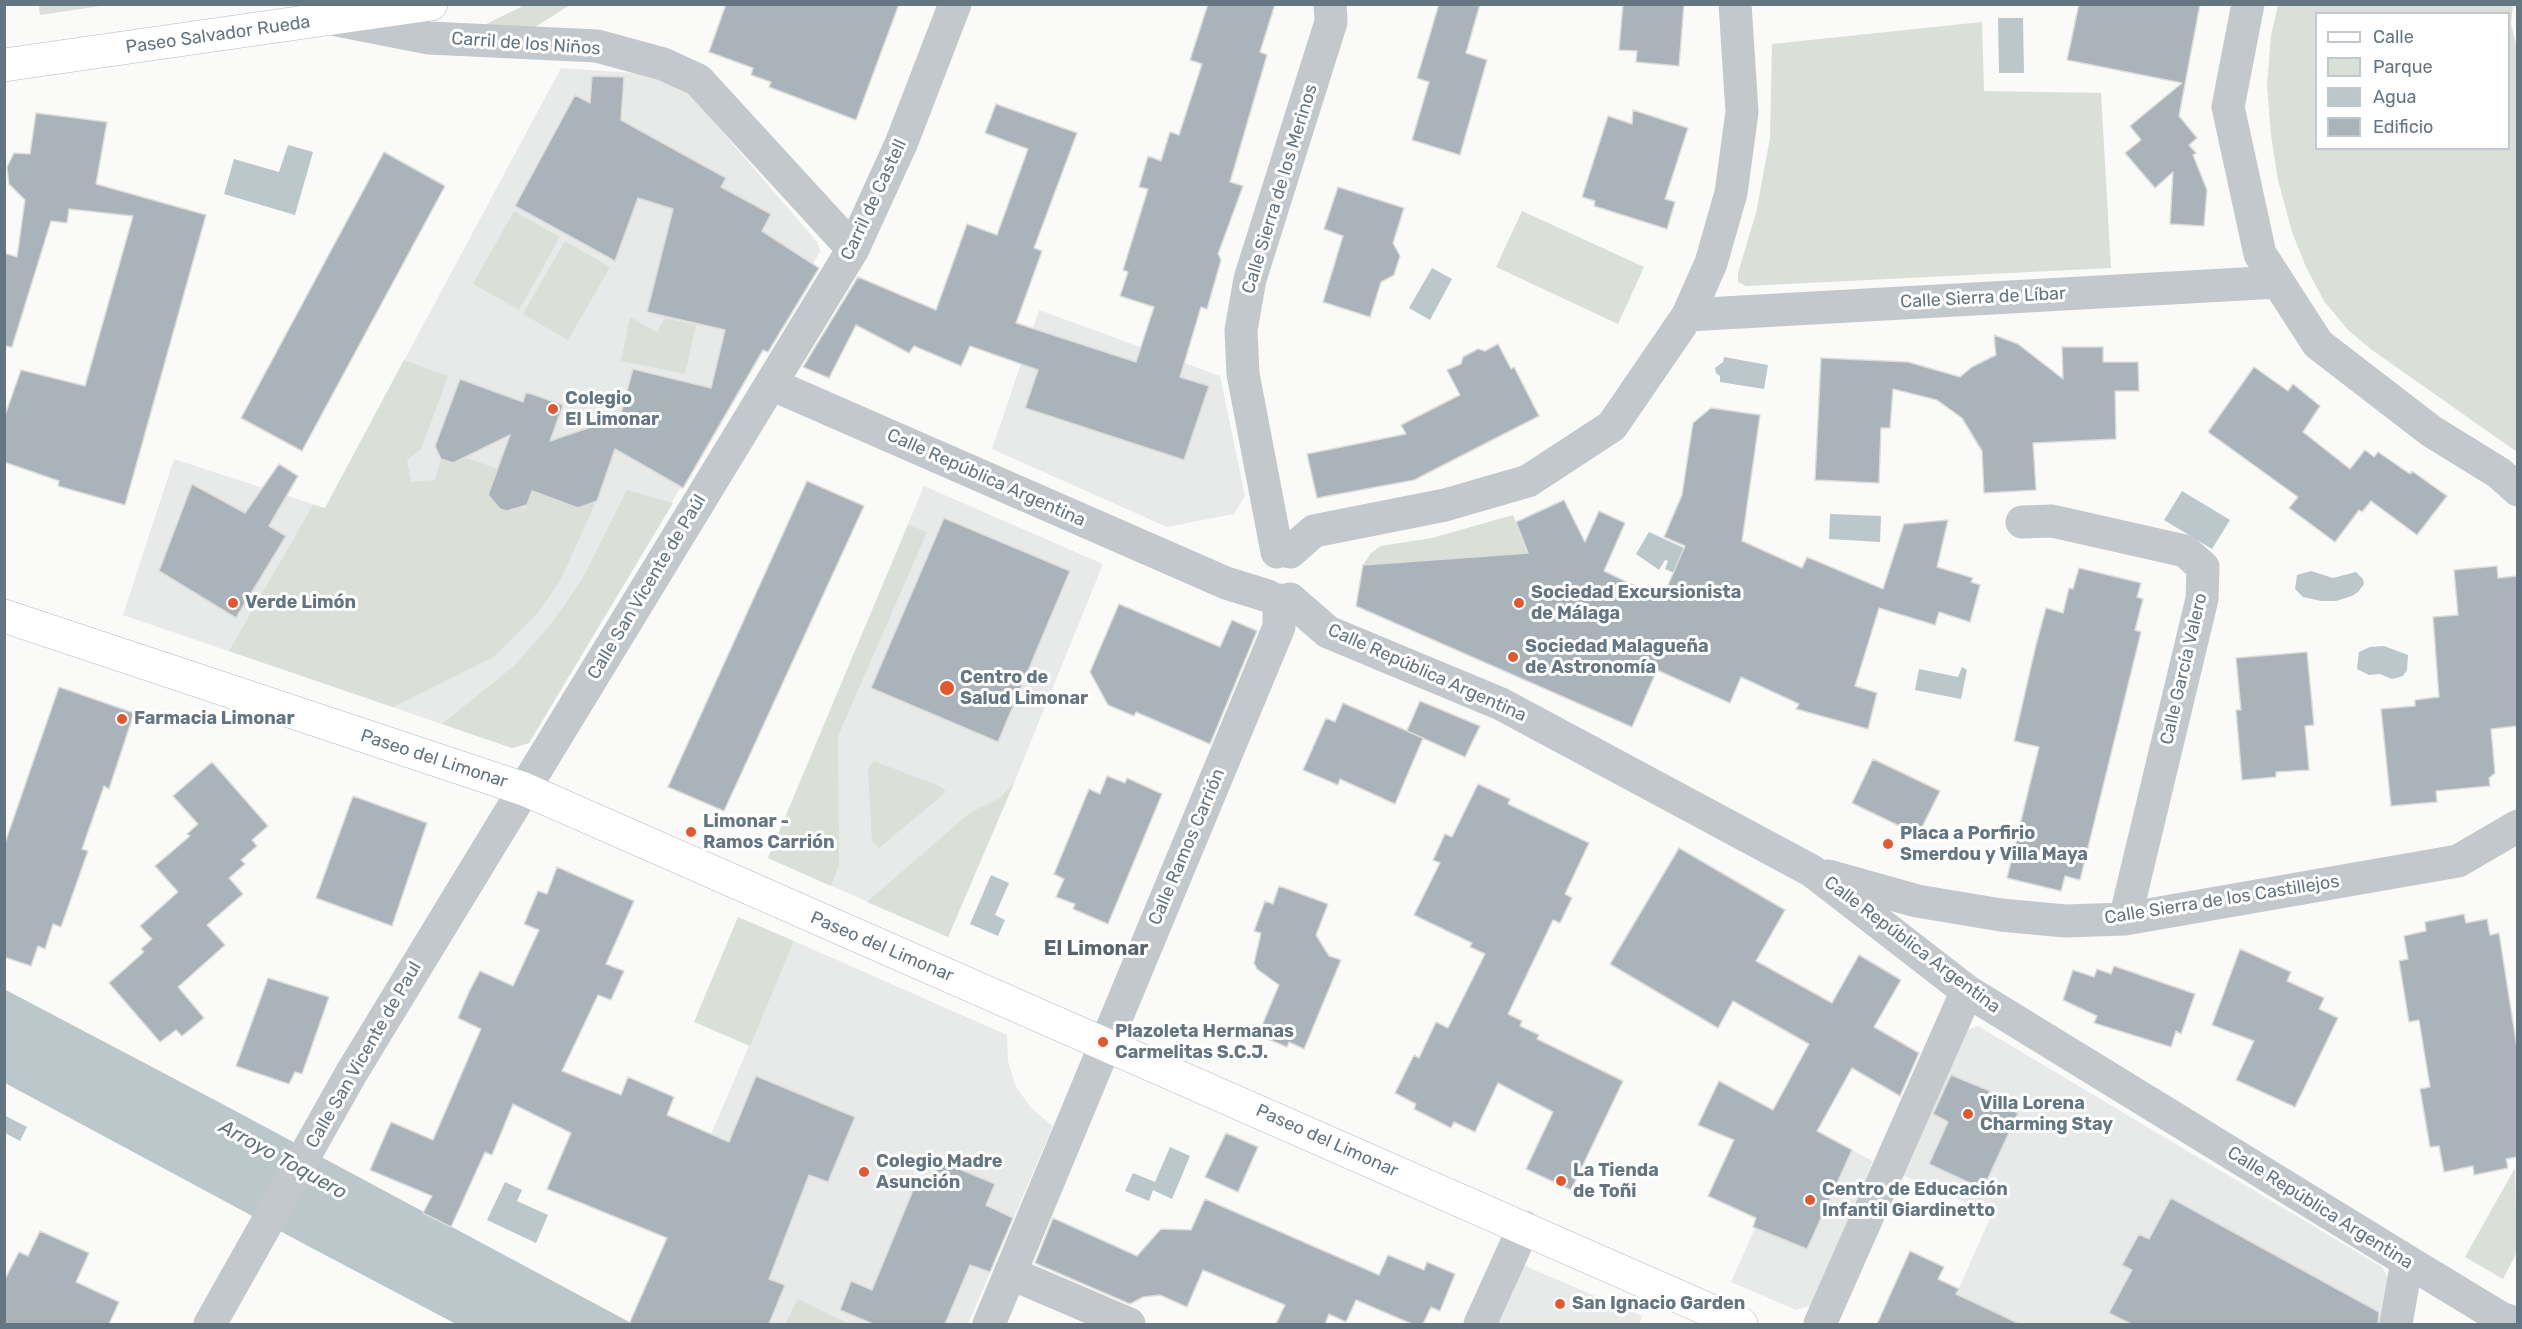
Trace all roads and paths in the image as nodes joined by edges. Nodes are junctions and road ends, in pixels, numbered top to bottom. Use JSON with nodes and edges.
{"nodes":[{"id":1,"x":431,"y":4,"type":"edge"},
{"id":2,"x":955,"y":4,"type":"edge"},
{"id":3,"x":1330,"y":4,"type":"edge"},
{"id":4,"x":1735,"y":4,"type":"edge"},
{"id":5,"x":2248,"y":4,"type":"edge"},
{"id":6,"x":337,"y":20,"type":"junction"},
{"id":7,"x":4,"y":65,"type":"edge"},
{"id":8,"x":853,"y":249,"type":"junction"},
{"id":9,"x":2278,"y":282,"type":"junction"},
{"id":10,"x":1688,"y":315,"type":"junction"},
{"id":11,"x":771,"y":384,"type":"junction"},
{"id":12,"x":2517,"y":490,"type":"edge"},
{"id":13,"x":2022,"y":522,"type":"dead end"},
{"id":14,"x":1283,"y":552,"type":"junction"},
{"id":15,"x":1279,"y":598,"type":"junction"},
{"id":16,"x":4,"y":616,"type":"edge"},
{"id":17,"x":524,"y":789,"type":"junction"},
{"id":18,"x":2517,"y":826,"type":"edge"},
{"id":19,"x":1812,"y":872,"type":"junction"},
{"id":20,"x":2125,"y":920,"type":"junction"},
{"id":21,"x":1967,"y":991,"type":"junction"},
{"id":22,"x":1105,"y":1043,"type":"junction"},
{"id":23,"x":1524,"y":1227,"type":"junction"},
{"id":24,"x":2407,"y":1261,"type":"junction"},
{"id":25,"x":1010,"y":1273,"type":"junction"},
{"id":26,"x":210,"y":1324,"type":"edge"},
{"id":27,"x":988,"y":1324,"type":"edge"},
{"id":28,"x":1129,"y":1324,"type":"edge"},
{"id":29,"x":1480,"y":1324,"type":"edge"},
{"id":30,"x":1741,"y":1324,"type":"edge"},
{"id":31,"x":1820,"y":1324,"type":"edge"},
{"id":32,"x":2396,"y":1324,"type":"edge"},
{"id":33,"x":2517,"y":1324,"type":"edge"}],
"edges":[{"from":1,"to":6,"type":"main road","name":"Paseo Salvador Rueda"},
{"from":2,"to":8,"type":"street","name":"Carril de Castell"},
{"from":3,"to":14,"type":"street","name":"Calle Sierra de los Merinos"},
{"from":4,"to":10,"type":"street"},
{"from":5,"to":9,"type":"street"},
{"from":6,"to":7,"type":"main road","name":"Paseo Salvador Rueda"},
{"from":6,"to":8,"type":"street","name":"Carril de los Niños"},
{"from":8,"to":11,"type":"street","name":"Carril de Castell"},
{"from":9,"to":10,"type":"street","name":"Calle Sierra de Líbar"},
{"from":9,"to":12,"type":"street"},
{"from":10,"to":14,"type":"street"},
{"from":11,"to":15,"type":"street","name":"Calle República Argentina"},
{"from":11,"to":17,"type":"street","name":"Calle San Vicente de Paúl"},
{"from":13,"to":20,"type":"street","name":"Calle García Valero"},
{"from":14,"to":15,"type":"street"},
{"from":15,"to":19,"type":"street","name":"Calle República Argentina"},
{"from":15,"to":22,"type":"street","name":"Calle Ramos Carrión"},
{"from":16,"to":17,"type":"main road","name":"Paseo del Limonar"},
{"from":17,"to":22,"type":"main road","name":"Paseo del Limonar"},
{"from":17,"to":26,"type":"street","name":"Calle San Vicente de Paul"},
{"from":18,"to":20,"type":"street","name":"Calle Sierra de los Castillejos"},
{"from":19,"to":20,"type":"street","name":"Calle Sierra de los Castillejos"},
{"from":19,"to":21,"type":"street","name":"Calle República Argentina"},
{"from":21,"to":24,"type":"street","name":"Calle República Argentina"},
{"from":21,"to":31,"type":"street"},
{"from":22,"to":23,"type":"main road","name":"Paseo del Limonar"},
{"from":22,"to":25,"type":"street","name":"Calle Ramos Carrión"},
{"from":23,"to":29,"type":"street"},
{"from":23,"to":30,"type":"main road","name":"Paseo del Limonar"},
{"from":24,"to":32,"type":"street"},
{"from":24,"to":33,"type":"street","name":"Calle República Argentina"},
{"from":25,"to":27,"type":"street","name":"Calle Ramos Carrión"},
{"from":25,"to":28,"type":"street"}]}
